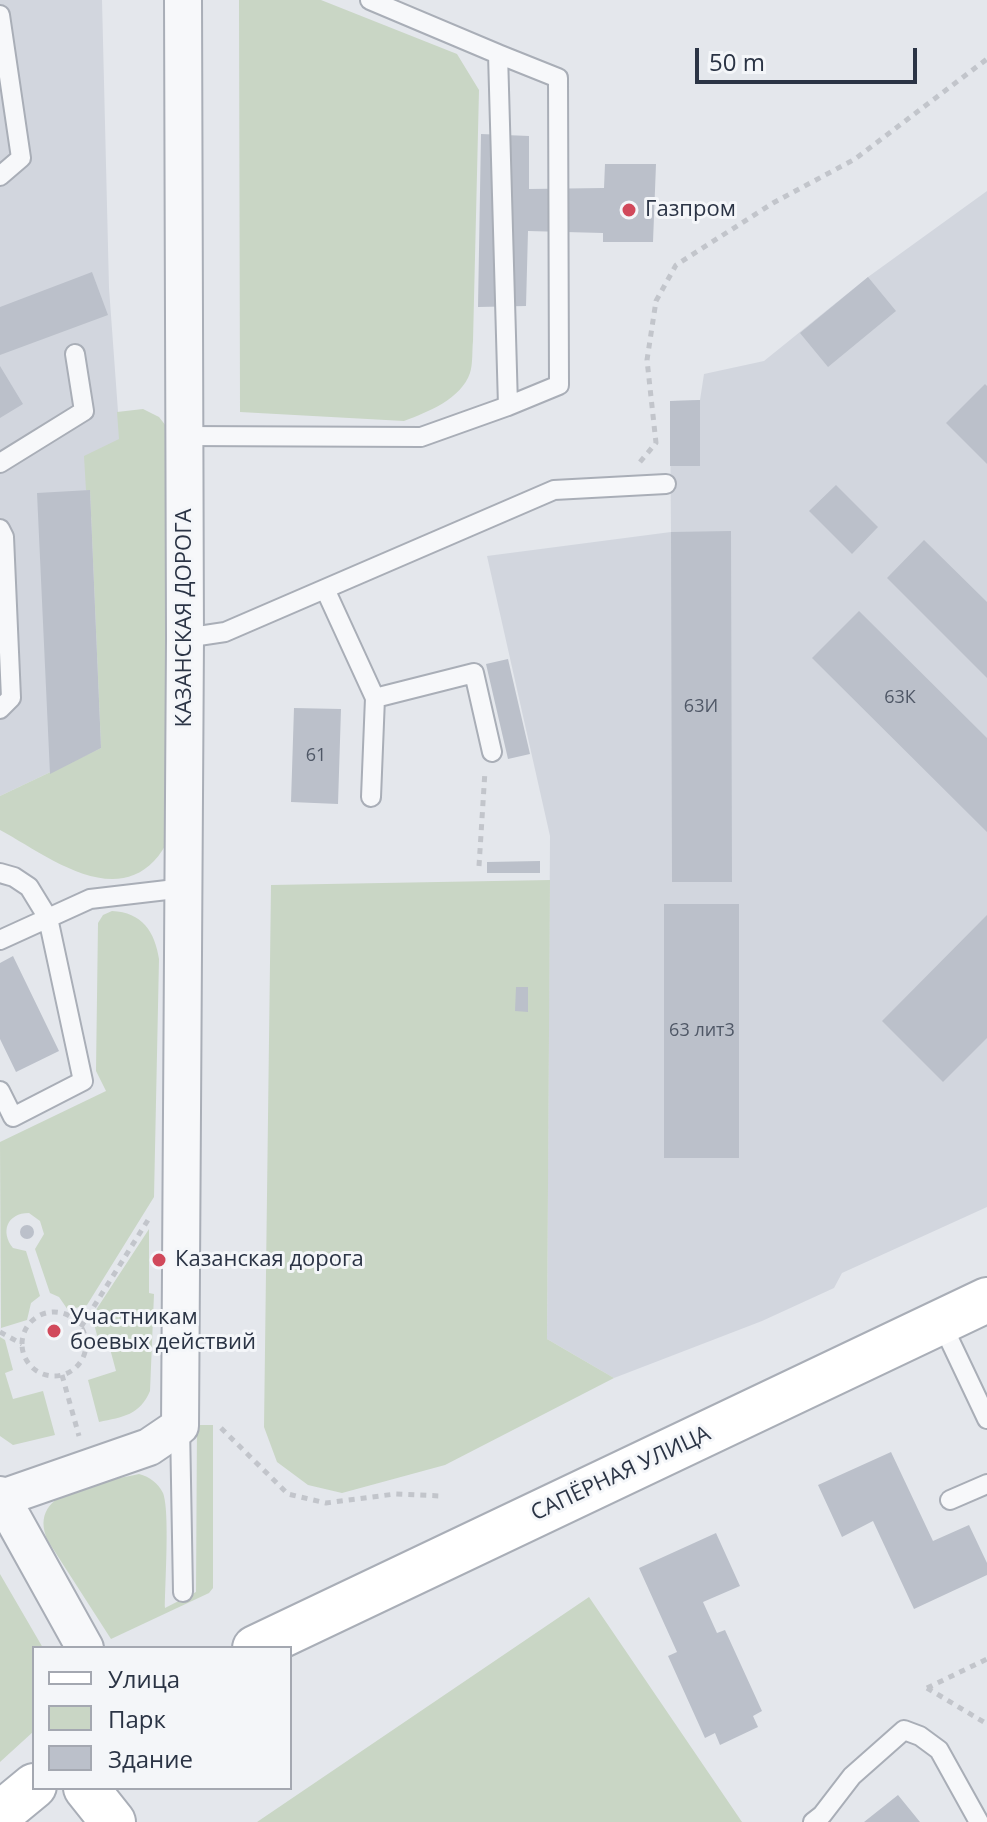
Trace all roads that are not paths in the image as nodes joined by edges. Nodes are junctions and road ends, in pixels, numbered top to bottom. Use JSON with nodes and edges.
{"nodes":[{"id":1,"x":183,"y":0,"type":"edge"},
{"id":2,"x":370,"y":0,"type":"edge"},
{"id":3,"x":0,"y":15,"type":"edge"},
{"id":4,"x":498,"y":54,"type":"junction"},
{"id":5,"x":0,"y":176,"type":"edge"},
{"id":6,"x":75,"y":354,"type":"dead end"},
{"id":7,"x":508,"y":406,"type":"junction"},
{"id":8,"x":184,"y":436,"type":"junction"},
{"id":9,"x":0,"y":463,"type":"edge"},
{"id":10,"x":666,"y":484,"type":"dead end"},
{"id":11,"x":0,"y":529,"type":"edge"},
{"id":12,"x":325,"y":589,"type":"junction"},
{"id":13,"x":4,"y":622,"type":"edge"},
{"id":14,"x":185,"y":638,"type":"junction"},
{"id":15,"x":375,"y":698,"type":"junction"},
{"id":16,"x":0,"y":709,"type":"edge"},
{"id":17,"x":492,"y":752,"type":"road end"},
{"id":18,"x":371,"y":797,"type":"dead end"},
{"id":19,"x":0,"y":873,"type":"edge"},
{"id":20,"x":184,"y":888,"type":"junction"},
{"id":21,"x":48,"y":918,"type":"junction"},
{"id":22,"x":0,"y":940,"type":"edge"},
{"id":23,"x":0,"y":1091,"type":"edge"},
{"id":24,"x":7,"y":1120,"type":"edge"},
{"id":25,"x":987,"y":1300,"type":"edge"},
{"id":26,"x":941,"y":1322,"type":"junction"},
{"id":27,"x":987,"y":1419,"type":"edge"},
{"id":28,"x":180,"y":1426,"type":"junction"},
{"id":29,"x":987,"y":1484,"type":"edge"},
{"id":30,"x":1,"y":1497,"type":"edge"},
{"id":31,"x":950,"y":1500,"type":"dead end"},
{"id":32,"x":183,"y":1592,"type":"dead end"},
{"id":33,"x":84,"y":1646,"type":"edge"},
{"id":34,"x":259,"y":1646,"type":"edge"},
{"id":35,"x":32,"y":1788,"type":"edge"},
{"id":36,"x":88,"y":1790,"type":"edge"},
{"id":37,"x":0,"y":1814,"type":"edge"},
{"id":38,"x":113,"y":1822,"type":"edge"},
{"id":39,"x":813,"y":1822,"type":"edge"},
{"id":40,"x":979,"y":1822,"type":"edge"}],
"edges":[{"from":1,"to":8,"type":"street","name":"КАЗАНСКАЯ ДОРОГА"},
{"from":2,"to":4,"type":"lane"},
{"from":3,"to":5,"type":"lane"},
{"from":4,"to":7,"type":"lane"},
{"from":4,"to":7,"type":"lane"},
{"from":6,"to":9,"type":"lane"},
{"from":7,"to":8,"type":"lane"},
{"from":8,"to":14,"type":"street","name":"КАЗАНСКАЯ ДОРОГА"},
{"from":10,"to":12,"type":"lane"},
{"from":11,"to":13,"type":"lane"},
{"from":12,"to":14,"type":"lane"},
{"from":12,"to":15,"type":"lane"},
{"from":13,"to":16,"type":"lane"},
{"from":14,"to":20,"type":"street","name":"КАЗАНСКАЯ ДОРОГА"},
{"from":15,"to":17,"type":"lane"},
{"from":15,"to":18,"type":"lane"},
{"from":19,"to":21,"type":"lane"},
{"from":20,"to":21,"type":"lane"},
{"from":20,"to":28,"type":"street","name":"КАЗАНСКАЯ ДОРОГА"},
{"from":21,"to":22,"type":"lane"},
{"from":21,"to":24,"type":"lane"},
{"from":23,"to":24,"type":"lane"},
{"from":25,"to":26,"type":"street","name":"САПЁРНАЯ УЛИЦА"},
{"from":26,"to":27,"type":"lane"},
{"from":26,"to":34,"type":"street","name":"САПЁРНАЯ УЛИЦА"},
{"from":28,"to":30,"type":"street"},
{"from":28,"to":32,"type":"lane"},
{"from":29,"to":31,"type":"lane"},
{"from":30,"to":33,"type":"street"},
{"from":35,"to":37,"type":"street"},
{"from":36,"to":38,"type":"street"},
{"from":39,"to":40,"type":"lane"}]}
